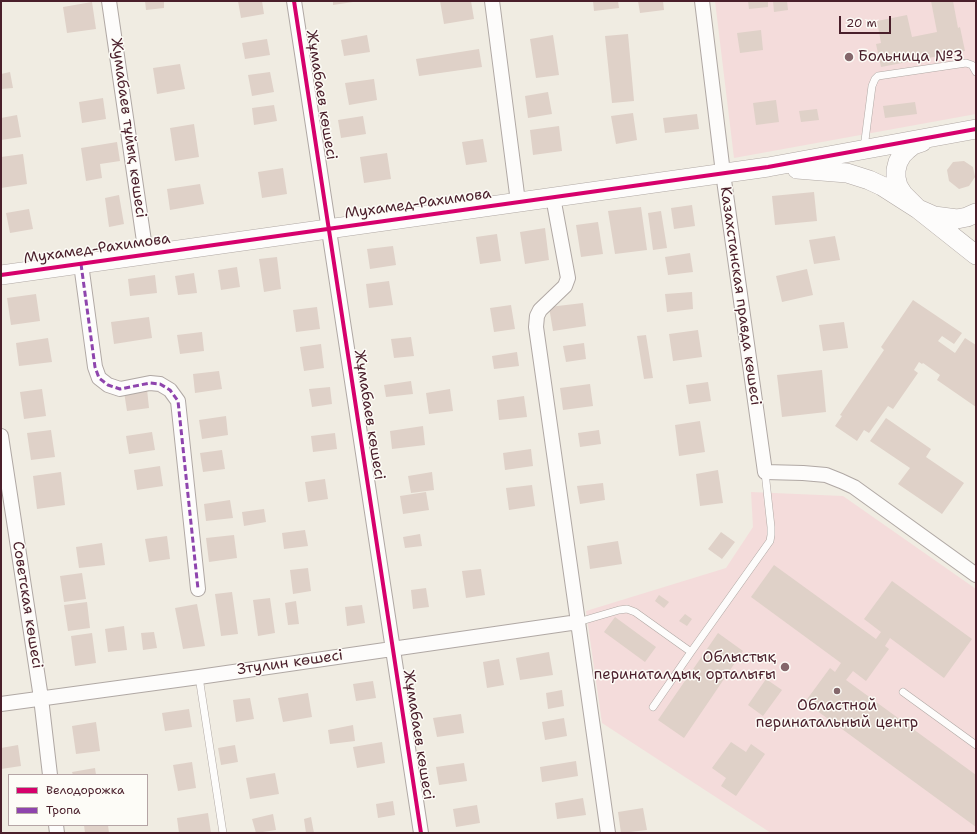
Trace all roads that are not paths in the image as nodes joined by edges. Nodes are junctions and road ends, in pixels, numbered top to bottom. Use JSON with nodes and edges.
{"nodes":[{"id":1,"x":109,"y":1,"type":"edge"},
{"id":2,"x":294,"y":1,"type":"edge"},
{"id":3,"x":492,"y":1,"type":"edge"},
{"id":4,"x":702,"y":1,"type":"edge"},
{"id":5,"x":976,"y":72,"type":"edge"},
{"id":6,"x":976,"y":129,"type":"edge"},
{"id":7,"x":976,"y":133,"type":"edge"},
{"id":8,"x":947,"y":134,"type":"junction"},
{"id":9,"x":864,"y":150,"type":"junction"},
{"id":10,"x":768,"y":167,"type":"junction"},
{"id":11,"x":723,"y":174,"type":"junction"},
{"id":12,"x":553,"y":197,"type":"junction"},
{"id":13,"x":518,"y":202,"type":"junction"},
{"id":14,"x":918,"y":209,"type":"junction"},
{"id":15,"x":976,"y":213,"type":"edge"},
{"id":16,"x":329,"y":229,"type":"junction"},
{"id":17,"x":146,"y":254,"type":"junction"},
{"id":18,"x":976,"y":255,"type":"edge"},
{"id":19,"x":81,"y":264,"type":"junction"},
{"id":20,"x":1,"y":275,"type":"edge"},
{"id":21,"x":1,"y":436,"type":"edge"},
{"id":22,"x":765,"y":472,"type":"junction"},
{"id":23,"x":976,"y":574,"type":"edge"},
{"id":24,"x":198,"y":589,"type":"dead end"},
{"id":25,"x":578,"y":622,"type":"junction"},
{"id":26,"x":393,"y":648,"type":"junction"},
{"id":27,"x":691,"y":652,"type":"junction"},
{"id":28,"x":199,"y":677,"type":"junction"},
{"id":29,"x":903,"y":692,"type":"dead end"},
{"id":30,"x":41,"y":698,"type":"junction"},
{"id":31,"x":1,"y":704,"type":"edge"},
{"id":32,"x":653,"y":707,"type":"dead end"},
{"id":33,"x":976,"y":745,"type":"edge"},
{"id":34,"x":50,"y":774,"type":"edge"},
{"id":35,"x":223,"y":833,"type":"edge"},
{"id":36,"x":421,"y":833,"type":"edge"},
{"id":37,"x":608,"y":833,"type":"edge"}],
"edges":[{"from":1,"to":17,"type":"street","name":"Жумабаев тұйық көшесі"},
{"from":2,"to":16,"type":"street","name":"Жұмабаев көшесі"},
{"from":3,"to":13,"type":"street"},
{"from":4,"to":11,"type":"street","name":"Казахстанская правда көшесі"},
{"from":5,"to":9,"type":"lane"},
{"from":6,"to":8,"type":"street"},
{"from":7,"to":8,"type":"street"},
{"from":8,"to":9,"type":"street"},
{"from":8,"to":14,"type":"street"},
{"from":9,"to":10,"type":"street"},
{"from":10,"to":11,"type":"street","name":"Мухамед-Рахимова"},
{"from":10,"to":14,"type":"street"},
{"from":11,"to":12,"type":"street","name":"Мухамед-Рахимова"},
{"from":11,"to":22,"type":"street","name":"Казахстанская правда көшесі"},
{"from":12,"to":13,"type":"street","name":"Мухамед-Рахимова"},
{"from":12,"to":25,"type":"street"},
{"from":13,"to":16,"type":"street","name":"Мухамед-Рахимова"},
{"from":14,"to":15,"type":"street"},
{"from":14,"to":18,"type":"street"},
{"from":16,"to":17,"type":"street","name":"Мухамед-Рахимова"},
{"from":16,"to":26,"type":"street","name":"Жұмабаев көшесі"},
{"from":17,"to":19,"type":"street","name":"Мухамед-Рахимова"},
{"from":19,"to":20,"type":"street","name":"Мухамед-Рахимова"},
{"from":19,"to":24,"type":"street"},
{"from":21,"to":30,"type":"street","name":"Советская көшесі"},
{"from":22,"to":23,"type":"street"},
{"from":22,"to":27,"type":"lane"},
{"from":25,"to":26,"type":"street","name":"Зтулин көшесі"},
{"from":25,"to":27,"type":"lane"},
{"from":25,"to":37,"type":"street"},
{"from":26,"to":28,"type":"street","name":"Зтулин көшесі"},
{"from":26,"to":36,"type":"street","name":"Жұмабаев көшесі"},
{"from":27,"to":32,"type":"lane"},
{"from":28,"to":30,"type":"street","name":"Зтулин көшесі"},
{"from":28,"to":35,"type":"lane"},
{"from":29,"to":33,"type":"lane"},
{"from":30,"to":31,"type":"street","name":"Зтулин көшесі"},
{"from":30,"to":34,"type":"street","name":"Советская көшесі"}]}
